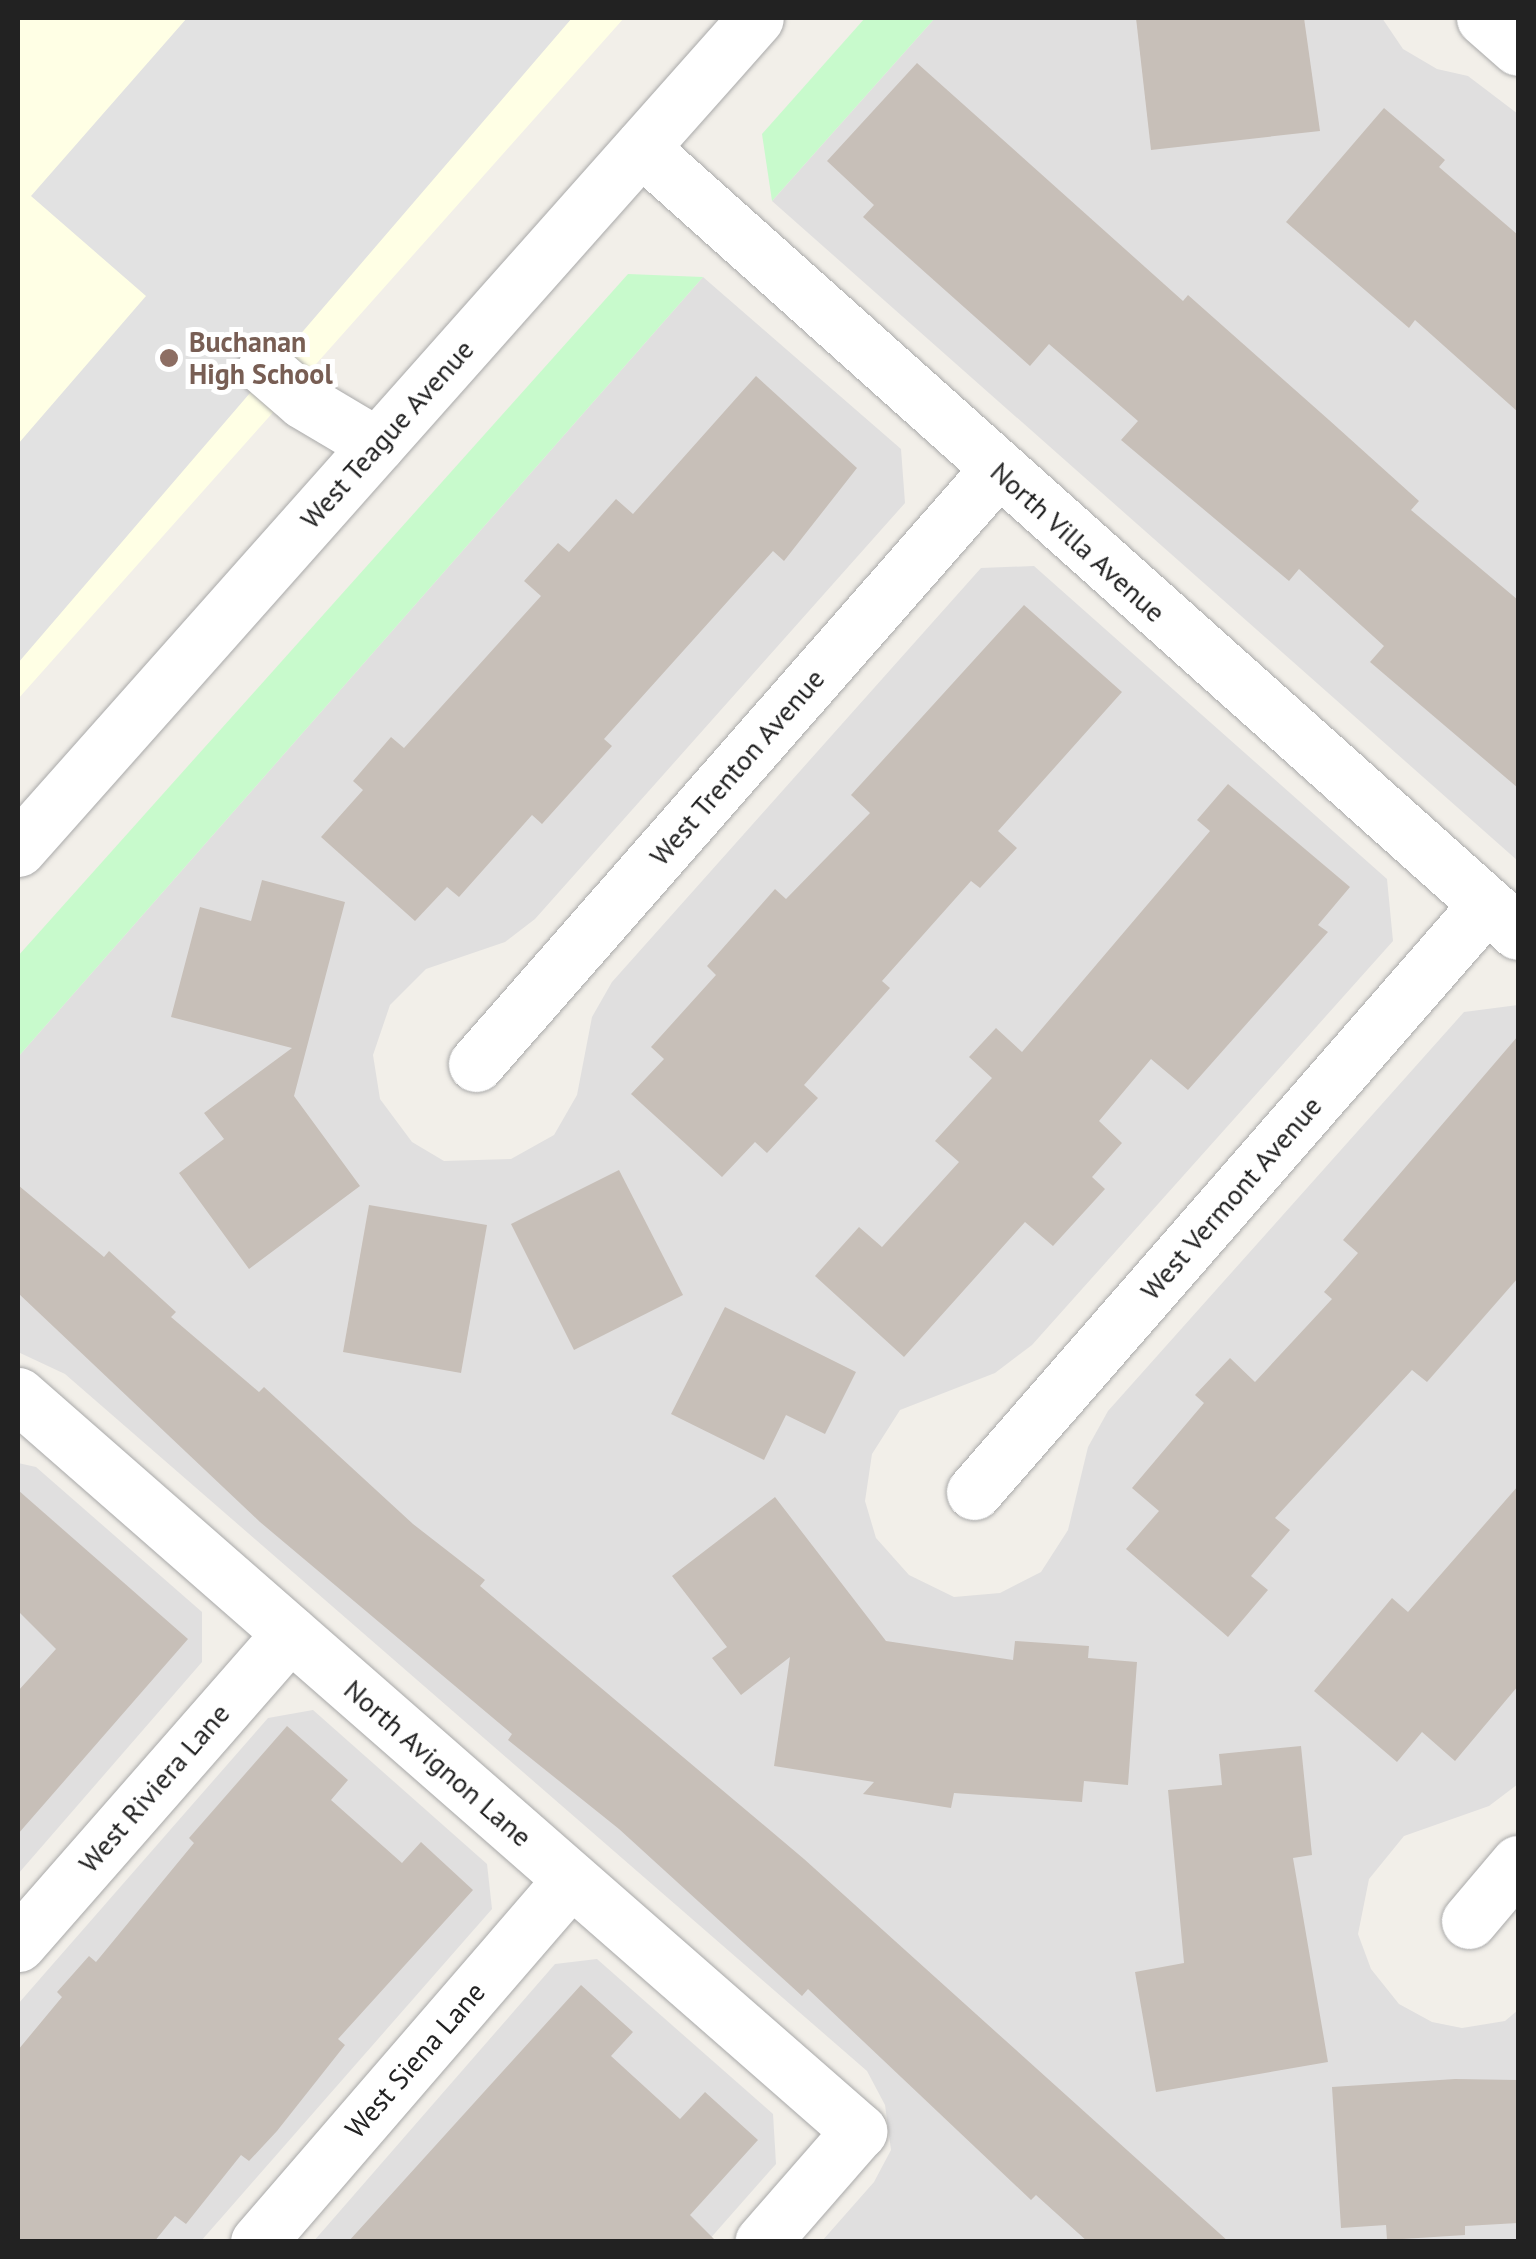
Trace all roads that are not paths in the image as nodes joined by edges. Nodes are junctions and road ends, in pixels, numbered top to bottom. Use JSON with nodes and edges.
{"nodes":[{"id":1,"x":756,"y":18,"type":"edge"},
{"id":2,"x":1484,"y":18,"type":"edge"},
{"id":3,"x":1518,"y":48,"type":"edge"},
{"id":4,"x":640,"y":148,"type":"junction"},
{"id":5,"x":266,"y":368,"type":"dead end"},
{"id":6,"x":376,"y":445,"type":"junction"},
{"id":7,"x":997,"y":470,"type":"junction"},
{"id":8,"x":18,"y":850,"type":"edge"},
{"id":9,"x":1503,"y":918,"type":"edge"},
{"id":10,"x":476,"y":1064,"type":"dead end"},
{"id":11,"x":18,"y":1395,"type":"edge"},
{"id":12,"x":974,"y":1492,"type":"dead end"},
{"id":13,"x":290,"y":1632,"type":"junction"},
{"id":14,"x":1518,"y":1863,"type":"edge"},
{"id":15,"x":572,"y":1879,"type":"junction"},
{"id":16,"x":1469,"y":1921,"type":"dead end"},
{"id":17,"x":18,"y":1944,"type":"edge"},
{"id":18,"x":258,"y":2242,"type":"edge"},
{"id":19,"x":762,"y":2242,"type":"edge"}],
"edges":[{"from":1,"to":4,"type":"street","name":"West Teague Avenue"},
{"from":2,"to":3,"type":"street"},
{"from":4,"to":6,"type":"street","name":"West Teague Avenue"},
{"from":4,"to":7,"type":"street","name":"North Villa Avenue"},
{"from":5,"to":6,"type":"street"},
{"from":6,"to":8,"type":"street","name":"West Teague Avenue"},
{"from":7,"to":9,"type":"street","name":"North Villa Avenue"},
{"from":7,"to":10,"type":"street","name":"West Trenton Avenue"},
{"from":9,"to":12,"type":"street","name":"West Vermont Avenue"},
{"from":11,"to":13,"type":"street","name":"North Avignon Lane"},
{"from":13,"to":15,"type":"street","name":"North Avignon Lane"},
{"from":13,"to":17,"type":"street","name":"West Riviera Lane"},
{"from":14,"to":16,"type":"street"},
{"from":15,"to":18,"type":"street","name":"West Siena Lane"},
{"from":15,"to":19,"type":"street","name":"North Avignon Lane"}]}
